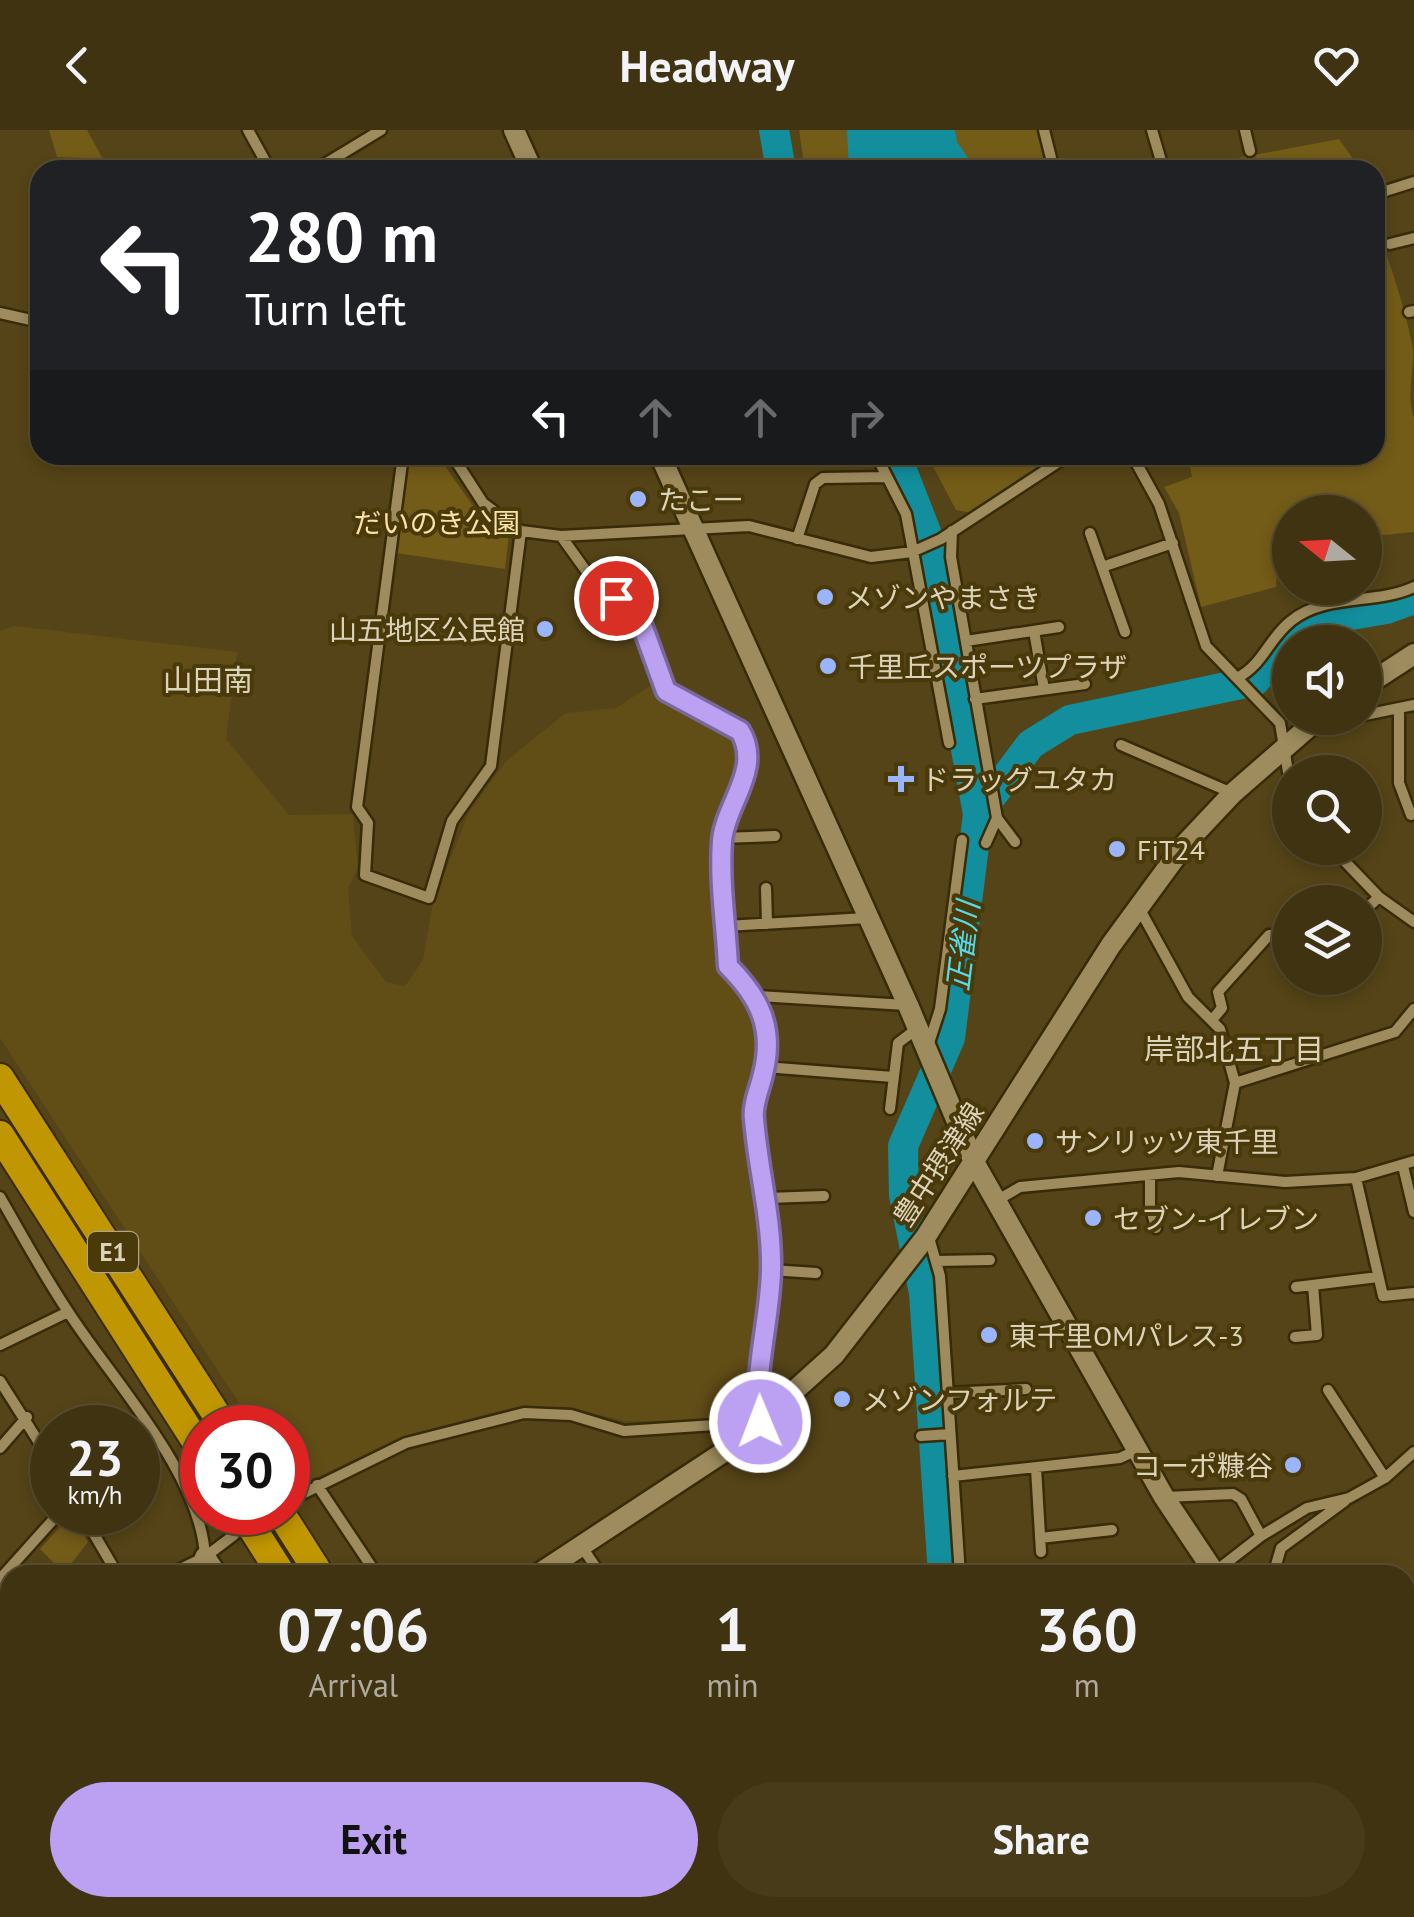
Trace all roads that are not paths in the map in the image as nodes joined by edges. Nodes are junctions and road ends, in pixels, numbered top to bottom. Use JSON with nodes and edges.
{"nodes":[{"id":1,"x":248,"y":130,"type":"edge"},
{"id":2,"x":381,"y":130,"type":"edge"},
{"id":3,"x":514,"y":130,"type":"edge"},
{"id":4,"x":1044,"y":130,"type":"edge"},
{"id":5,"x":1152,"y":130,"type":"edge"},
{"id":6,"x":1245,"y":130,"type":"edge"},
{"id":7,"x":1250,"y":151,"type":"dead end"},
{"id":8,"x":264,"y":160,"type":"edge"},
{"id":9,"x":332,"y":160,"type":"edge"},
{"id":10,"x":528,"y":160,"type":"edge"},
{"id":11,"x":1052,"y":160,"type":"edge"},
{"id":12,"x":1161,"y":160,"type":"edge"},
{"id":13,"x":1414,"y":182,"type":"edge"},
{"id":14,"x":1385,"y":191,"type":"edge"},
{"id":15,"x":1414,"y":238,"type":"edge"},
{"id":16,"x":1390,"y":244,"type":"dead end"},
{"id":17,"x":0,"y":312,"type":"edge"},
{"id":18,"x":30,"y":320,"type":"edge"},
{"id":19,"x":401,"y":465,"type":"edge"},
{"id":20,"x":458,"y":465,"type":"edge"},
{"id":21,"x":664,"y":465,"type":"edge"},
{"id":22,"x":881,"y":465,"type":"edge"},
{"id":23,"x":1054,"y":465,"type":"edge"},
{"id":24,"x":1138,"y":465,"type":"edge"},
{"id":25,"x":887,"y":477,"type":"junction"},
{"id":26,"x":691,"y":528,"type":"junction"},
{"id":27,"x":521,"y":531,"type":"junction"},
{"id":28,"x":952,"y":531,"type":"junction"},
{"id":29,"x":1090,"y":533,"type":"dead end"},
{"id":30,"x":561,"y":536,"type":"junction"},
{"id":31,"x":798,"y":539,"type":"junction"},
{"id":32,"x":1173,"y":543,"type":"junction"},
{"id":33,"x":916,"y":550,"type":"junction"},
{"id":34,"x":1102,"y":568,"type":"junction"},
{"id":35,"x":1414,"y":587,"type":"edge"},
{"id":36,"x":1059,"y":626,"type":"dead end"},
{"id":37,"x":1034,"y":630,"type":"junction"},
{"id":38,"x":1124,"y":632,"type":"dead end"},
{"id":39,"x":966,"y":641,"type":"junction"},
{"id":40,"x":1414,"y":654,"type":"edge"},
{"id":41,"x":1382,"y":675,"type":"edge"},
{"id":42,"x":1237,"y":678,"type":"junction"},
{"id":43,"x":1085,"y":684,"type":"dead end"},
{"id":44,"x":1044,"y":689,"type":"junction"},
{"id":45,"x":975,"y":698,"type":"junction"},
{"id":46,"x":1414,"y":704,"type":"edge"},
{"id":47,"x":1399,"y":708,"type":"junction"},
{"id":48,"x":1382,"y":712,"type":"edge"},
{"id":49,"x":1299,"y":735,"type":"edge"},
{"id":50,"x":949,"y":743,"type":"dead end"},
{"id":51,"x":1121,"y":744,"type":"dead end"},
{"id":52,"x":1282,"y":748,"type":"junction"},
{"id":53,"x":1284,"y":755,"type":"edge"},
{"id":54,"x":1399,"y":776,"type":"junction"},
{"id":55,"x":1414,"y":778,"type":"edge"},
{"id":56,"x":1234,"y":793,"type":"junction"},
{"id":57,"x":1411,"y":815,"type":"dead end"},
{"id":58,"x":997,"y":818,"type":"junction"},
{"id":59,"x":775,"y":836,"type":"dead end"},
{"id":60,"x":722,"y":838,"type":"junction"},
{"id":61,"x":962,"y":840,"type":"dead end"},
{"id":62,"x":1015,"y":842,"type":"dead end"},
{"id":63,"x":986,"y":843,"type":"dead end"},
{"id":64,"x":1348,"y":865,"type":"edge"},
{"id":65,"x":1367,"y":885,"type":"edge"},
{"id":66,"x":766,"y":888,"type":"dead end"},
{"id":67,"x":1382,"y":899,"type":"edge"},
{"id":68,"x":1138,"y":906,"type":"junction"},
{"id":69,"x":868,"y":918,"type":"junction"},
{"id":70,"x":1414,"y":922,"type":"edge"},
{"id":71,"x":767,"y":924,"type":"junction"},
{"id":72,"x":726,"y":926,"type":"junction"},
{"id":73,"x":1272,"y":935,"type":"edge"},
{"id":74,"x":757,"y":996,"type":"junction"},
{"id":75,"x":908,"y":1005,"type":"junction"},
{"id":76,"x":1414,"y":1008,"type":"edge"},
{"id":77,"x":1212,"y":1020,"type":"junction"},
{"id":78,"x":918,"y":1028,"type":"junction"},
{"id":79,"x":927,"y":1049,"type":"junction"},
{"id":80,"x":765,"y":1067,"type":"junction"},
{"id":81,"x":893,"y":1077,"type":"junction"},
{"id":82,"x":0,"y":1078,"type":"edge"},
{"id":83,"x":1235,"y":1082,"type":"junction"},
{"id":84,"x":890,"y":1108,"type":"dead end"},
{"id":85,"x":0,"y":1136,"type":"edge"},
{"id":86,"x":974,"y":1162,"type":"junction"},
{"id":87,"x":1409,"y":1163,"type":"edge"},
{"id":88,"x":1150,"y":1174,"type":"junction"},
{"id":89,"x":1218,"y":1176,"type":"junction"},
{"id":90,"x":1356,"y":1178,"type":"junction"},
{"id":91,"x":824,"y":1196,"type":"dead end"},
{"id":92,"x":0,"y":1198,"type":"edge"},
{"id":93,"x":767,"y":1198,"type":"junction"},
{"id":94,"x":995,"y":1201,"type":"junction"},
{"id":95,"x":1414,"y":1212,"type":"edge"},
{"id":96,"x":1156,"y":1228,"type":"dead end"},
{"id":97,"x":926,"y":1236,"type":"junction"},
{"id":98,"x":990,"y":1260,"type":"dead end"},
{"id":99,"x":936,"y":1261,"type":"junction"},
{"id":100,"x":771,"y":1270,"type":"junction"},
{"id":101,"x":816,"y":1273,"type":"dead end"},
{"id":102,"x":1378,"y":1277,"type":"junction"},
{"id":103,"x":1313,"y":1285,"type":"junction"},
{"id":104,"x":1296,"y":1287,"type":"dead end"},
{"id":105,"x":1414,"y":1293,"type":"edge"},
{"id":106,"x":68,"y":1312,"type":"junction"},
{"id":107,"x":1294,"y":1337,"type":"dead end"},
{"id":108,"x":0,"y":1345,"type":"edge"},
{"id":109,"x":0,"y":1381,"type":"edge"},
{"id":110,"x":1026,"y":1389,"type":"dead end"},
{"id":111,"x":1328,"y":1390,"type":"dead end"},
{"id":112,"x":947,"y":1393,"type":"junction"},
{"id":113,"x":210,"y":1405,"type":"edge"},
{"id":114,"x":27,"y":1417,"type":"junction"},
{"id":115,"x":180,"y":1417,"type":"edge"},
{"id":116,"x":760,"y":1422,"type":"junction"},
{"id":117,"x":30,"y":1423,"type":"edge"},
{"id":118,"x":950,"y":1434,"type":"junction"},
{"id":119,"x":921,"y":1436,"type":"dead end"},
{"id":120,"x":0,"y":1448,"type":"edge"},
{"id":121,"x":1138,"y":1450,"type":"junction"},
{"id":122,"x":1414,"y":1452,"type":"edge"},
{"id":123,"x":1036,"y":1468,"type":"junction"},
{"id":124,"x":952,"y":1476,"type":"junction"},
{"id":125,"x":1384,"y":1478,"type":"junction"},
{"id":126,"x":317,"y":1485,"type":"junction"},
{"id":127,"x":310,"y":1490,"type":"edge"},
{"id":128,"x":1164,"y":1497,"type":"junction"},
{"id":129,"x":1349,"y":1498,"type":"junction"},
{"id":130,"x":1112,"y":1530,"type":"dead end"},
{"id":131,"x":40,"y":1535,"type":"edge"},
{"id":132,"x":94,"y":1535,"type":"edge"},
{"id":133,"x":227,"y":1535,"type":"edge"},
{"id":134,"x":247,"y":1535,"type":"edge"},
{"id":135,"x":300,"y":1535,"type":"edge"},
{"id":136,"x":1261,"y":1536,"type":"junction"},
{"id":137,"x":1040,"y":1538,"type":"junction"},
{"id":138,"x":582,"y":1547,"type":"junction"},
{"id":139,"x":1042,"y":1552,"type":"dead end"},
{"id":140,"x":205,"y":1557,"type":"junction"},
{"id":141,"x":13,"y":1565,"type":"edge"},
{"id":142,"x":112,"y":1565,"type":"edge"},
{"id":143,"x":189,"y":1565,"type":"edge"},
{"id":144,"x":210,"y":1565,"type":"edge"},
{"id":145,"x":273,"y":1565,"type":"edge"},
{"id":146,"x":315,"y":1565,"type":"edge"},
{"id":147,"x":371,"y":1565,"type":"edge"},
{"id":148,"x":553,"y":1565,"type":"edge"},
{"id":149,"x":594,"y":1565,"type":"edge"},
{"id":150,"x":959,"y":1565,"type":"edge"},
{"id":151,"x":1207,"y":1565,"type":"edge"},
{"id":152,"x":1224,"y":1565,"type":"edge"},
{"id":153,"x":1276,"y":1565,"type":"edge"}],
"edges":[{"from":1,"to":8,"type":"street"},
{"from":2,"to":9,"type":"street"},
{"from":3,"to":10,"type":"street"},
{"from":4,"to":11,"type":"street"},
{"from":5,"to":12,"type":"street"},
{"from":6,"to":7,"type":"street"},
{"from":13,"to":14,"type":"street"},
{"from":15,"to":16,"type":"street"},
{"from":17,"to":18,"type":"street"},
{"from":19,"to":27,"type":"street"},
{"from":20,"to":27,"type":"street"},
{"from":21,"to":26,"type":"street"},
{"from":22,"to":25,"type":"street"},
{"from":23,"to":28,"type":"street"},
{"from":24,"to":32,"type":"street"},
{"from":25,"to":31,"type":"street"},
{"from":25,"to":33,"type":"street"},
{"from":26,"to":30,"type":"street"},
{"from":26,"to":31,"type":"street"},
{"from":26,"to":69,"type":"street"},
{"from":27,"to":30,"type":"street"},
{"from":28,"to":33,"type":"street"},
{"from":28,"to":39,"type":"street"},
{"from":29,"to":34,"type":"street"},
{"from":30,"to":60,"type":"street"},
{"from":31,"to":33,"type":"street"},
{"from":32,"to":34,"type":"street"},
{"from":32,"to":42,"type":"street"},
{"from":33,"to":50,"type":"street"},
{"from":34,"to":38,"type":"street"},
{"from":35,"to":42,"type":"street"},
{"from":36,"to":37,"type":"street"},
{"from":37,"to":39,"type":"street"},
{"from":37,"to":44,"type":"street"},
{"from":39,"to":45,"type":"street"},
{"from":40,"to":41,"type":"street"},
{"from":42,"to":52,"type":"street"},
{"from":43,"to":44,"type":"street"},
{"from":44,"to":45,"type":"street"},
{"from":45,"to":58,"type":"street"},
{"from":46,"to":47,"type":"street"},
{"from":47,"to":48,"type":"street"},
{"from":47,"to":54,"type":"street"},
{"from":49,"to":52,"type":"street","name":"豊中摂津線"},
{"from":51,"to":56,"type":"street"},
{"from":52,"to":53,"type":"street"},
{"from":52,"to":56,"type":"street","name":"豊中摂津線"},
{"from":54,"to":55,"type":"street"},
{"from":54,"to":57,"type":"street"},
{"from":56,"to":68,"type":"street","name":"豊中摂津線"},
{"from":58,"to":62,"type":"street"},
{"from":58,"to":63,"type":"street"},
{"from":59,"to":60,"type":"street"},
{"from":60,"to":72,"type":"street"},
{"from":61,"to":79,"type":"street"},
{"from":64,"to":65,"type":"street"},
{"from":66,"to":71,"type":"street"},
{"from":67,"to":70,"type":"street"},
{"from":68,"to":77,"type":"street"},
{"from":68,"to":86,"type":"street","name":"豊中摂津線"},
{"from":69,"to":71,"type":"street"},
{"from":69,"to":75,"type":"street"},
{"from":71,"to":72,"type":"street"},
{"from":72,"to":74,"type":"street"},
{"from":73,"to":77,"type":"street"},
{"from":74,"to":75,"type":"street"},
{"from":74,"to":80,"type":"street"},
{"from":75,"to":78,"type":"street"},
{"from":76,"to":83,"type":"street"},
{"from":77,"to":83,"type":"street"},
{"from":78,"to":79,"type":"street"},
{"from":78,"to":81,"type":"street"},
{"from":79,"to":86,"type":"street"},
{"from":80,"to":81,"type":"street"},
{"from":80,"to":93,"type":"street"},
{"from":81,"to":84,"type":"street"},
{"from":82,"to":113,"type":"highway","number":"E1"},
{"from":83,"to":89,"type":"street"},
{"from":85,"to":115,"type":"highway","number":"E1"},
{"from":86,"to":94,"type":"street"},
{"from":86,"to":97,"type":"street","name":"豊中摂津線"},
{"from":87,"to":90,"type":"street"},
{"from":87,"to":95,"type":"street"},
{"from":88,"to":89,"type":"street"},
{"from":88,"to":94,"type":"street"},
{"from":88,"to":96,"type":"street"},
{"from":89,"to":90,"type":"street"},
{"from":90,"to":102,"type":"street"},
{"from":91,"to":93,"type":"street"},
{"from":92,"to":106,"type":"street"},
{"from":93,"to":100,"type":"street"},
{"from":94,"to":121,"type":"street"},
{"from":97,"to":99,"type":"street"},
{"from":97,"to":116,"type":"street","name":"豊中摂津線"},
{"from":98,"to":99,"type":"street"},
{"from":99,"to":112,"type":"street"},
{"from":100,"to":101,"type":"street"},
{"from":100,"to":116,"type":"street"},
{"from":102,"to":103,"type":"street"},
{"from":102,"to":105,"type":"street"},
{"from":103,"to":104,"type":"street"},
{"from":103,"to":107,"type":"street"},
{"from":106,"to":108,"type":"street"},
{"from":106,"to":140,"type":"street"},
{"from":109,"to":114,"type":"street"},
{"from":110,"to":112,"type":"street"},
{"from":111,"to":125,"type":"street"},
{"from":112,"to":118,"type":"street"},
{"from":114,"to":117,"type":"street"},
{"from":114,"to":120,"type":"street"},
{"from":116,"to":126,"type":"street"},
{"from":116,"to":138,"type":"street","name":"豊中摂津線"},
{"from":118,"to":119,"type":"street"},
{"from":118,"to":124,"type":"street"},
{"from":121,"to":123,"type":"street"},
{"from":121,"to":128,"type":"street"},
{"from":122,"to":125,"type":"street"},
{"from":123,"to":124,"type":"street"},
{"from":123,"to":137,"type":"street"},
{"from":124,"to":150,"type":"street"},
{"from":125,"to":129,"type":"street"},
{"from":126,"to":127,"type":"street"},
{"from":126,"to":147,"type":"street"},
{"from":128,"to":136,"type":"street"},
{"from":128,"to":151,"type":"street"},
{"from":129,"to":136,"type":"street"},
{"from":129,"to":153,"type":"street"},
{"from":130,"to":137,"type":"street"},
{"from":131,"to":141,"type":"street"},
{"from":132,"to":142,"type":"street"},
{"from":133,"to":140,"type":"street"},
{"from":134,"to":145,"type":"highway"},
{"from":135,"to":146,"type":"highway"},
{"from":136,"to":152,"type":"street"},
{"from":137,"to":139,"type":"street"},
{"from":138,"to":148,"type":"street","name":"豊中摂津線"},
{"from":138,"to":149,"type":"street"},
{"from":140,"to":143,"type":"street"},
{"from":140,"to":144,"type":"street"}]}
